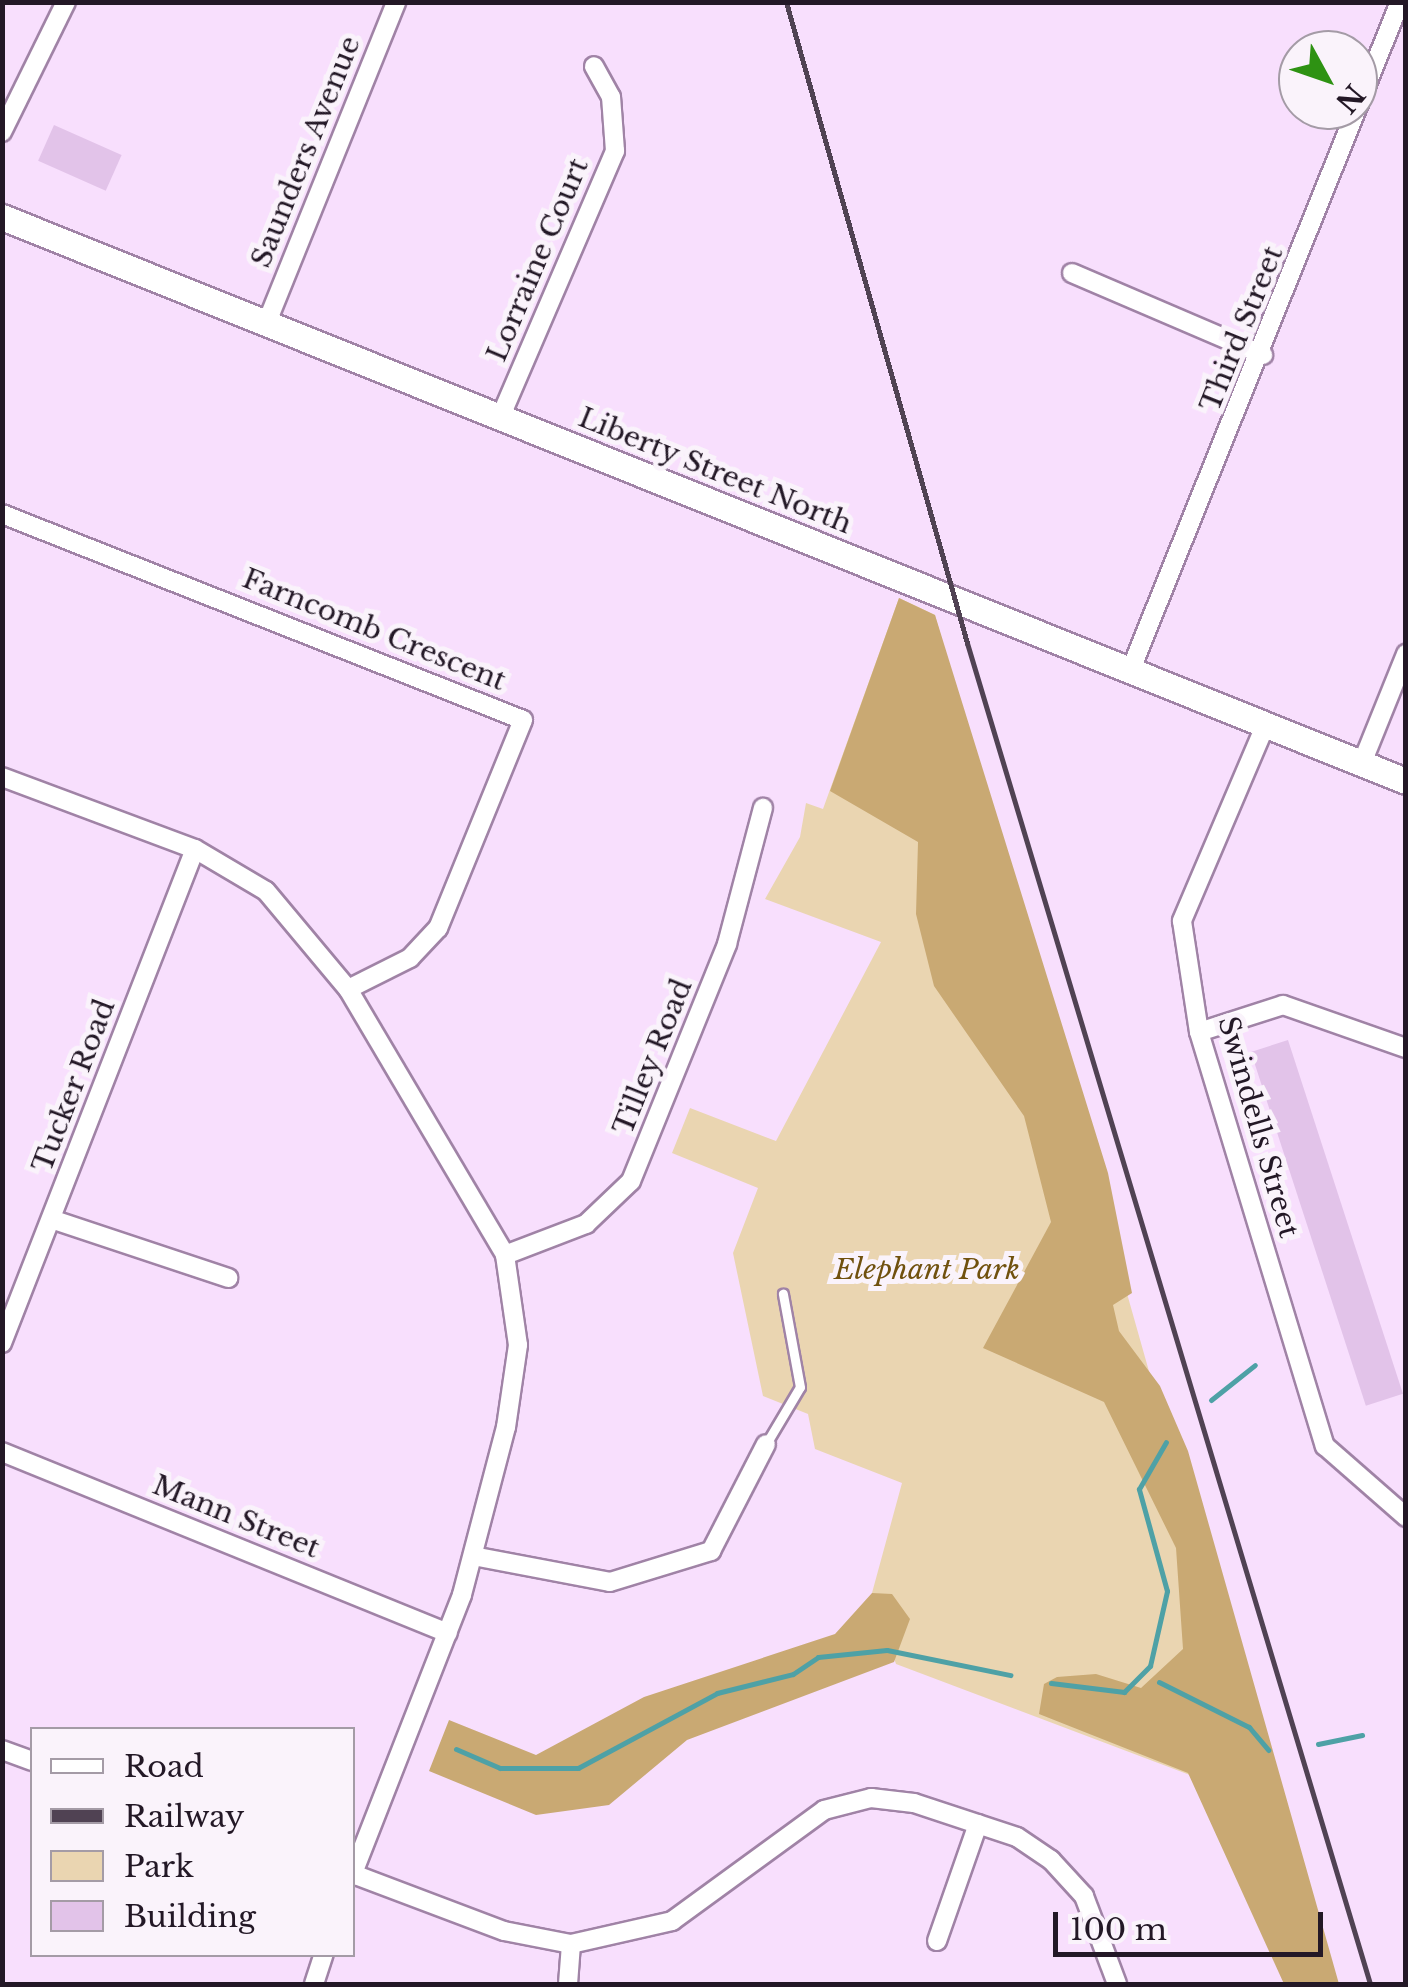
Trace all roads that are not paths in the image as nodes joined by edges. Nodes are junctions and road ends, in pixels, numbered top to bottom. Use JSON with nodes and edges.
{"nodes":[{"id":1,"x":66,"y":2,"type":"edge"},
{"id":2,"x":396,"y":2,"type":"edge"},
{"id":3,"x":1400,"y":2,"type":"edge"},
{"id":4,"x":594,"y":66,"type":"dead end"},
{"id":5,"x":2,"y":132,"type":"edge"},
{"id":6,"x":2,"y":217,"type":"edge"},
{"id":7,"x":1072,"y":273,"type":"dead end"},
{"id":8,"x":267,"y":322,"type":"junction"},
{"id":9,"x":1263,"y":355,"type":"junction"},
{"id":10,"x":500,"y":418,"type":"junction"},
{"id":11,"x":2,"y":514,"type":"edge"},
{"id":12,"x":1406,"y":654,"type":"edge"},
{"id":13,"x":1129,"y":674,"type":"junction"},
{"id":14,"x":1265,"y":726,"type":"junction"},
{"id":15,"x":1362,"y":763,"type":"junction"},
{"id":16,"x":2,"y":777,"type":"edge"},
{"id":17,"x":1406,"y":781,"type":"edge"},
{"id":18,"x":763,"y":808,"type":"dead end"},
{"id":19,"x":195,"y":849,"type":"junction"},
{"id":20,"x":348,"y":989,"type":"junction"},
{"id":21,"x":1199,"y":1032,"type":"junction"},
{"id":22,"x":1406,"y":1048,"type":"edge"},
{"id":23,"x":51,"y":1219,"type":"junction"},
{"id":24,"x":505,"y":1255,"type":"junction"},
{"id":25,"x":228,"y":1278,"type":"dead end"},
{"id":26,"x":782,"y":1294,"type":"dead end"},
{"id":27,"x":2,"y":1343,"type":"edge"},
{"id":28,"x":766,"y":1444,"type":"joint"},
{"id":29,"x":2,"y":1452,"type":"edge"},
{"id":30,"x":1406,"y":1517,"type":"edge"},
{"id":31,"x":472,"y":1556,"type":"junction"},
{"id":32,"x":448,"y":1634,"type":"junction"},
{"id":33,"x":2,"y":1750,"type":"edge"},
{"id":34,"x":30,"y":1761,"type":"edge"},
{"id":35,"x":978,"y":1824,"type":"junction"},
{"id":36,"x":355,"y":1870,"type":"edge"},
{"id":37,"x":355,"y":1876,"type":"edge"},
{"id":38,"x":937,"y":1941,"type":"dead end"},
{"id":39,"x":572,"y":1944,"type":"junction"},
{"id":40,"x":323,"y":1957,"type":"edge"},
{"id":41,"x":314,"y":1984,"type":"edge"},
{"id":42,"x":568,"y":1984,"type":"edge"},
{"id":43,"x":1117,"y":1984,"type":"edge"}],
"edges":[{"from":1,"to":5,"type":"street"},
{"from":2,"to":8,"type":"street","name":"Saunders Avenue"},
{"from":3,"to":9,"type":"street","name":"Third Street"},
{"from":4,"to":10,"type":"street","name":"Lorraine Court"},
{"from":6,"to":8,"type":"main road","name":"Liberty Street North"},
{"from":7,"to":9,"type":"street"},
{"from":8,"to":10,"type":"main road","name":"Liberty Street North"},
{"from":9,"to":13,"type":"street","name":"Third Street"},
{"from":10,"to":13,"type":"main road","name":"Liberty Street North"},
{"from":11,"to":20,"type":"street","name":"Farncomb Crescent"},
{"from":12,"to":15,"type":"street"},
{"from":13,"to":14,"type":"main road","name":"Liberty Street North"},
{"from":14,"to":15,"type":"main road","name":"Liberty Street North"},
{"from":14,"to":21,"type":"street","name":"Swindells Street"},
{"from":15,"to":17,"type":"main road","name":"Liberty Street North"},
{"from":16,"to":19,"type":"street"},
{"from":18,"to":24,"type":"street","name":"Tilley Road"},
{"from":19,"to":20,"type":"street"},
{"from":19,"to":23,"type":"street","name":"Tucker Road"},
{"from":20,"to":24,"type":"street"},
{"from":21,"to":22,"type":"street"},
{"from":21,"to":30,"type":"street","name":"Swindells Street"},
{"from":23,"to":25,"type":"street"},
{"from":23,"to":27,"type":"street","name":"Tucker Road"},
{"from":24,"to":31,"type":"street"},
{"from":26,"to":28,"type":"lane"},
{"from":28,"to":31,"type":"street"},
{"from":29,"to":32,"type":"street","name":"Mann Street"},
{"from":31,"to":32,"type":"street"},
{"from":32,"to":36,"type":"street"},
{"from":33,"to":34,"type":"street"},
{"from":35,"to":38,"type":"street"},
{"from":35,"to":39,"type":"street"},
{"from":35,"to":43,"type":"street"},
{"from":37,"to":39,"type":"street"},
{"from":39,"to":42,"type":"street"},
{"from":40,"to":41,"type":"street"}]}
